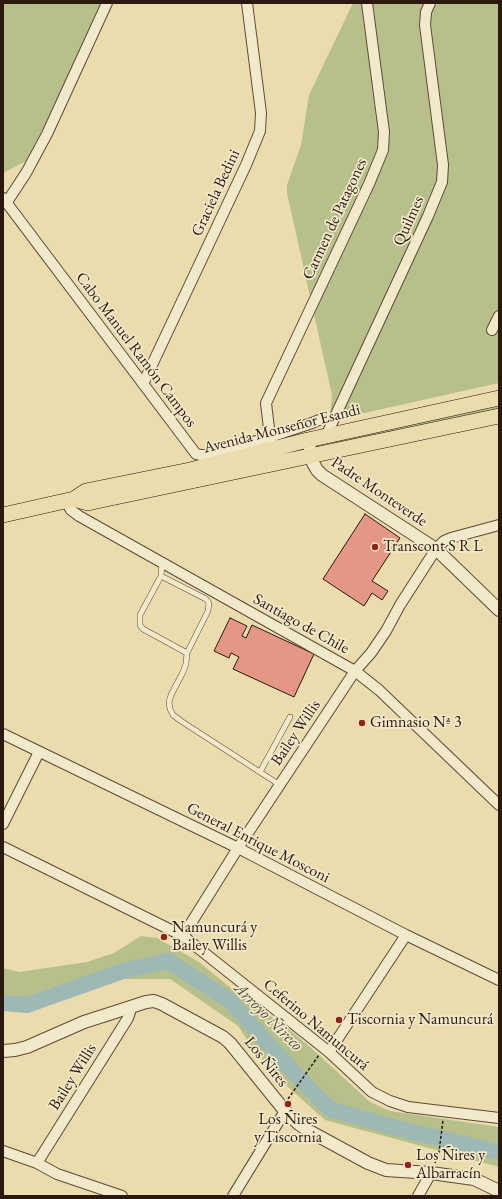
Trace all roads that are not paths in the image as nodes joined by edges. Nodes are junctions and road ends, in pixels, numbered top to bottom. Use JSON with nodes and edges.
{"nodes":[{"id":1,"x":107,"y":3,"type":"edge"},
{"id":2,"x":246,"y":3,"type":"edge"},
{"id":3,"x":367,"y":3,"type":"edge"},
{"id":4,"x":430,"y":3,"type":"edge"},
{"id":5,"x":5,"y":200,"type":"edge"},
{"id":6,"x":499,"y":316,"type":"edge"},
{"id":7,"x":492,"y":330,"type":"dead end"},
{"id":8,"x":142,"y":384,"type":"junction"},
{"id":9,"x":499,"y":398,"type":"edge"},
{"id":10,"x":499,"y":416,"type":"edge"},
{"id":11,"x":319,"y":420,"type":"dead end"},
{"id":12,"x":326,"y":436,"type":"junction"},
{"id":13,"x":308,"y":440,"type":"junction"},
{"id":14,"x":274,"y":450,"type":"junction"},
{"id":15,"x":312,"y":456,"type":"junction"},
{"id":16,"x":70,"y":500,"type":"junction"},
{"id":17,"x":3,"y":515,"type":"edge"},
{"id":18,"x":499,"y":525,"type":"edge"},
{"id":19,"x":436,"y":549,"type":"junction"},
{"id":20,"x":162,"y":563,"type":"junction"},
{"id":21,"x":161,"y":576,"type":"junction"},
{"id":22,"x":499,"y":610,"type":"edge"},
{"id":23,"x":187,"y":653,"type":"junction"},
{"id":24,"x":355,"y":671,"type":"junction"},
{"id":25,"x":290,"y":717,"type":"dead end"},
{"id":26,"x":3,"y":734,"type":"edge"},
{"id":27,"x":39,"y":752,"type":"junction"},
{"id":28,"x":260,"y":772,"type":"junction"},
{"id":29,"x":280,"y":785,"type":"junction"},
{"id":30,"x":499,"y":805,"type":"edge"},
{"id":31,"x":3,"y":824,"type":"edge"},
{"id":32,"x":3,"y":847,"type":"edge"},
{"id":33,"x":238,"y":848,"type":"junction"},
{"id":34,"x":406,"y":934,"type":"junction"},
{"id":35,"x":183,"y":936,"type":"junction"},
{"id":36,"x":499,"y":980,"type":"edge"},
{"id":37,"x":132,"y":1006,"type":"junction"},
{"id":38,"x":3,"y":1051,"type":"edge"},
{"id":39,"x":329,"y":1052,"type":"junction"},
{"id":40,"x":285,"y":1111,"type":"junction"},
{"id":41,"x":499,"y":1118,"type":"edge"},
{"id":42,"x":3,"y":1151,"type":"edge"},
{"id":43,"x":37,"y":1163,"type":"junction"},
{"id":44,"x":431,"y":1173,"type":"junction"},
{"id":45,"x":499,"y":1191,"type":"edge"},
{"id":46,"x":122,"y":1196,"type":"edge"},
{"id":47,"x":233,"y":1196,"type":"edge"},
{"id":48,"x":418,"y":1196,"type":"edge"}],
"edges":[{"from":1,"to":5,"type":"street"},
{"from":2,"to":8,"type":"street","name":"Graciela Bedini"},
{"from":3,"to":14,"type":"street","name":"Carmen de Patagones"},
{"from":4,"to":12,"type":"street","name":"Quilmes"},
{"from":5,"to":8,"type":"street","name":"Cabo Manuel Ramón Campos"},
{"from":6,"to":7,"type":"street"},
{"from":8,"to":14,"type":"street","name":"Cabo Manuel Ramón Campos"},
{"from":9,"to":12,"type":"main road","name":"Avenida Monseñor Esandi"},
{"from":10,"to":15,"type":"main road","name":"Avenida Monseñor Esandi"},
{"from":11,"to":14,"type":"street","name":"Cabo Manuel Ramón Campos"},
{"from":12,"to":13,"type":"main road","name":"Avenida Monseñor Esandi"},
{"from":13,"to":14,"type":"main road","name":"Avenida Monseñor Esandi"},
{"from":13,"to":15,"type":"street","name":"Padre Monteverde"},
{"from":14,"to":15,"type":"main road","name":"Avenida Monseñor Esandi"},
{"from":14,"to":16,"type":"main road","name":"Avenida Monseñor Esandi"},
{"from":15,"to":19,"type":"street","name":"Padre Monteverde"},
{"from":16,"to":17,"type":"main road","name":"Avenida Monseñor Esandi"},
{"from":16,"to":20,"type":"street","name":"Santiago de Chile"},
{"from":18,"to":19,"type":"street"},
{"from":19,"to":22,"type":"street","name":"Padre Monteverde"},
{"from":19,"to":24,"type":"street","name":"Bailey Willis"},
{"from":20,"to":21,"type":"lane"},
{"from":20,"to":24,"type":"street","name":"Santiago de Chile"},
{"from":21,"to":23,"type":"lane"},
{"from":21,"to":23,"type":"lane"},
{"from":23,"to":28,"type":"lane"},
{"from":24,"to":29,"type":"street","name":"Bailey Willis"},
{"from":24,"to":30,"type":"street","name":"Santiago de Chile"},
{"from":25,"to":28,"type":"lane"},
{"from":26,"to":27,"type":"street","name":"General Enrique Mosconi"},
{"from":27,"to":31,"type":"street"},
{"from":27,"to":33,"type":"street","name":"General Enrique Mosconi"},
{"from":28,"to":29,"type":"lane"},
{"from":29,"to":33,"type":"street","name":"Bailey Willis"},
{"from":32,"to":35,"type":"street","name":"Ceferino Namuncurá"},
{"from":33,"to":34,"type":"street","name":"General Enrique Mosconi"},
{"from":33,"to":35,"type":"street","name":"Bailey Willis"},
{"from":34,"to":36,"type":"street","name":"General Enrique Mosconi"},
{"from":34,"to":39,"type":"street"},
{"from":35,"to":39,"type":"street","name":"Ceferino Namuncurá"},
{"from":37,"to":38,"type":"street","name":"Los Ñires"},
{"from":37,"to":40,"type":"street","name":"Los Ñires"},
{"from":37,"to":43,"type":"street","name":"Bailey Willis"},
{"from":39,"to":41,"type":"street","name":"Ceferino Namuncurá"},
{"from":40,"to":44,"type":"street","name":"Los Ñires"},
{"from":40,"to":47,"type":"street"},
{"from":42,"to":43,"type":"street"},
{"from":43,"to":46,"type":"street"},
{"from":44,"to":45,"type":"street","name":"Los Ñires"},
{"from":44,"to":48,"type":"street"}]}
